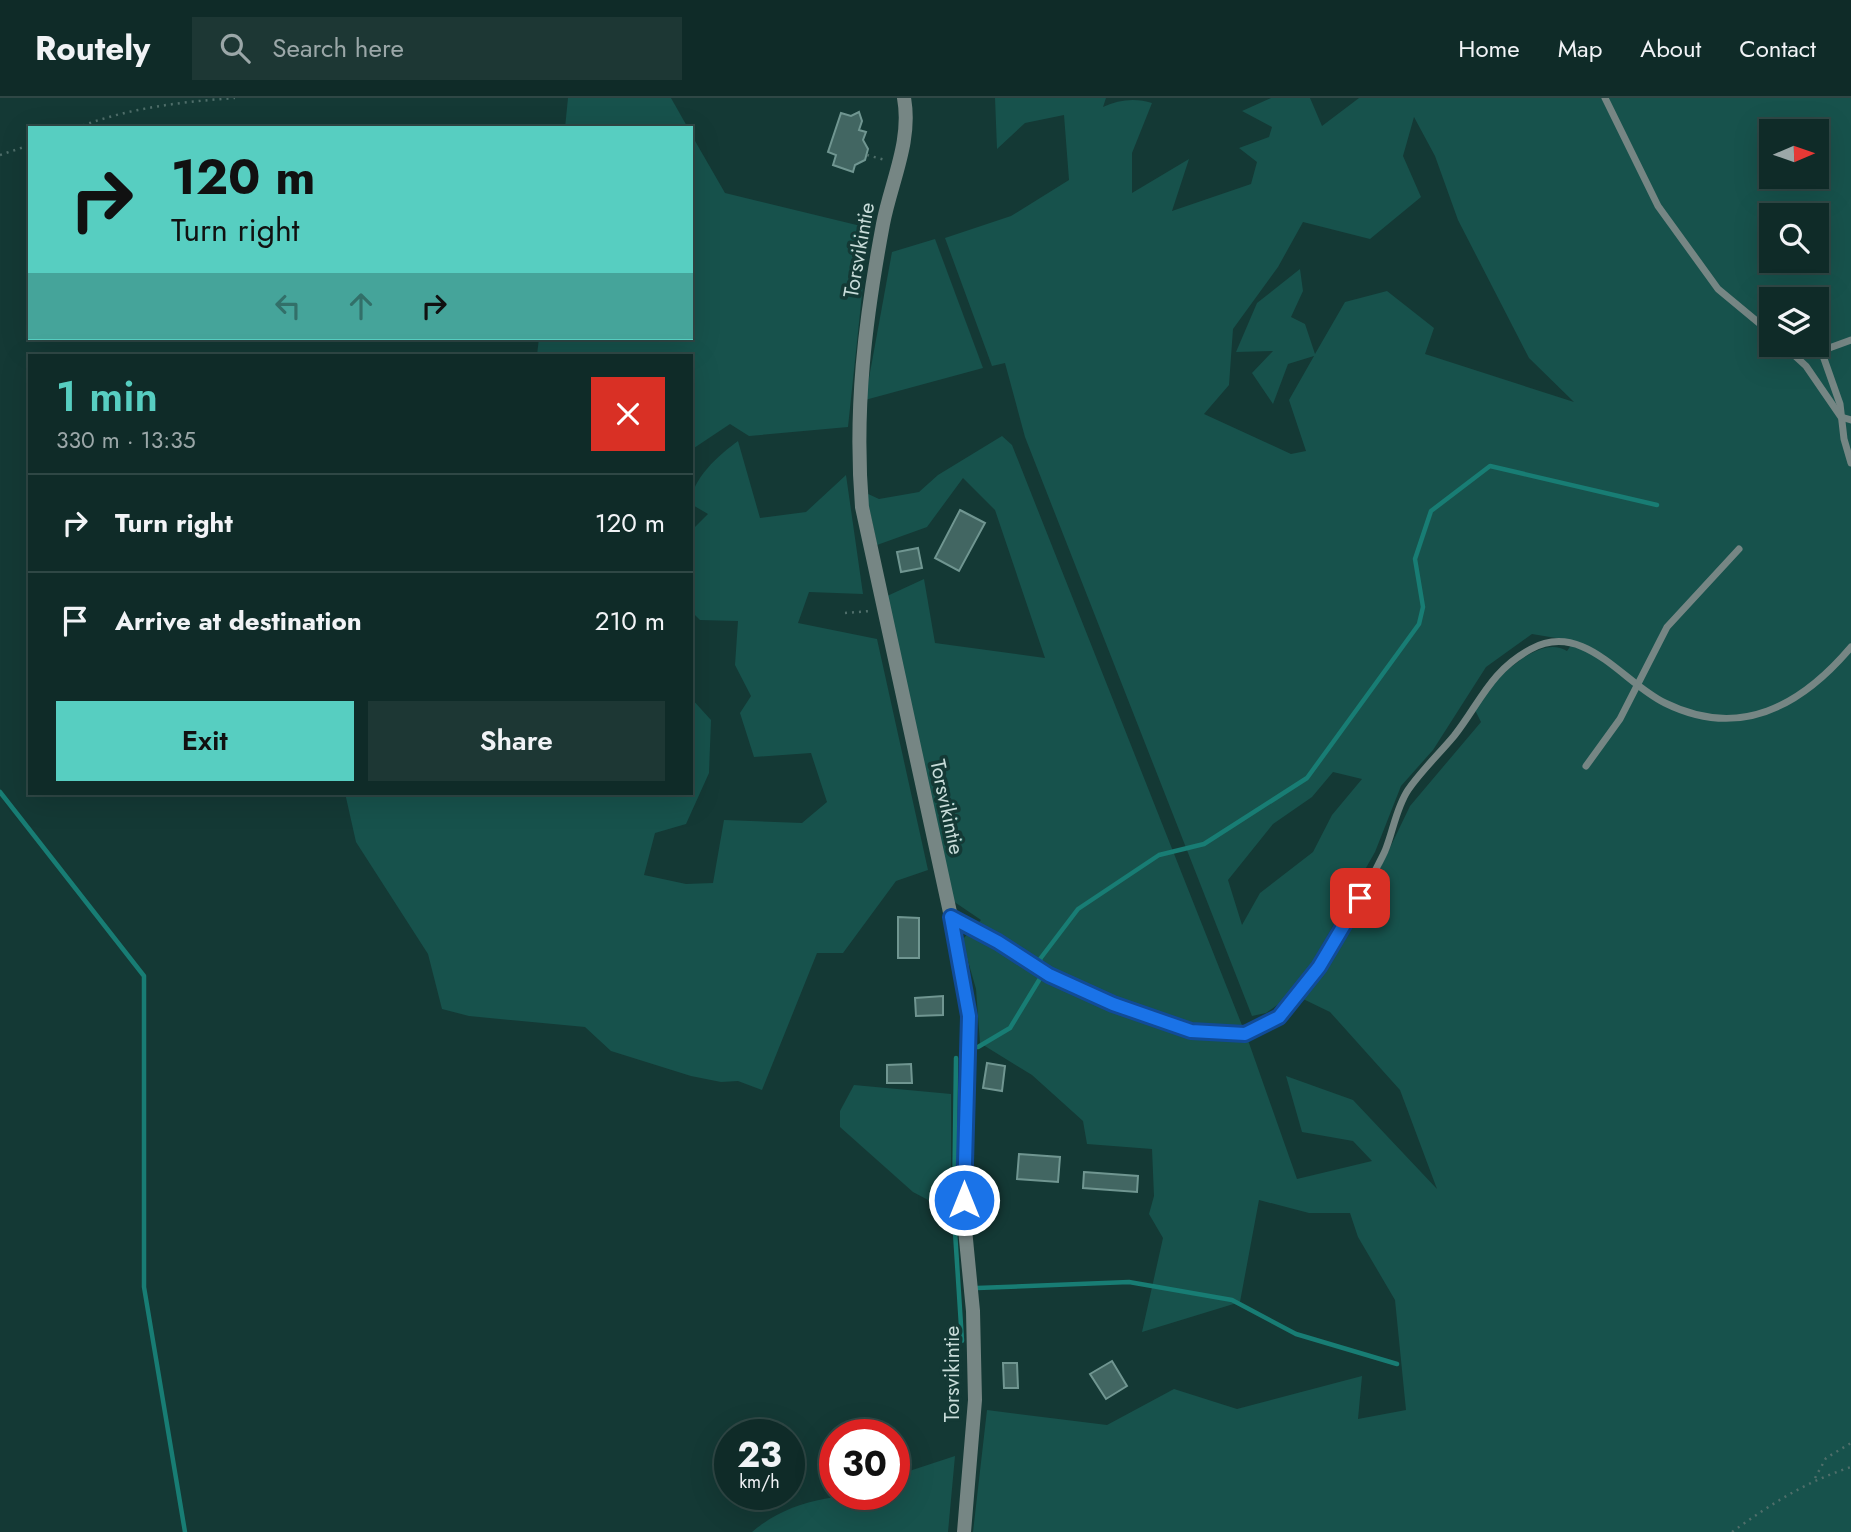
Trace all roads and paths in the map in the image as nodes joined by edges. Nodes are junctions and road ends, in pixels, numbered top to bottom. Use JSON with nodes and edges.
{"nodes":[{"id":1,"x":235,"y":98,"type":"edge"},
{"id":2,"x":904,"y":98,"type":"edge"},
{"id":3,"x":1605,"y":98,"type":"edge"},
{"id":4,"x":81,"y":126,"type":"edge"},
{"id":5,"x":28,"y":146,"type":"edge"},
{"id":6,"x":0,"y":155,"type":"edge"},
{"id":7,"x":867,"y":155,"type":"dead end"},
{"id":8,"x":898,"y":165,"type":"junction"},
{"id":9,"x":1759,"y":323,"type":"edge"},
{"id":10,"x":1851,"y":340,"type":"edge"},
{"id":11,"x":1829,"y":348,"type":"edge"},
{"id":12,"x":1796,"y":357,"type":"edge"},
{"id":13,"x":1823,"y":357,"type":"edge"},
{"id":14,"x":1841,"y":418,"type":"junction"},
{"id":15,"x":1851,"y":420,"type":"edge"},
{"id":16,"x":1851,"y":463,"type":"edge"},
{"id":17,"x":1739,"y":549,"type":"dead end"},
{"id":18,"x":883,"y":610,"type":"junction"},
{"id":19,"x":845,"y":613,"type":"dead end"},
{"id":20,"x":1851,"y":647,"type":"edge"},
{"id":21,"x":1638,"y":685,"type":"junction"},
{"id":22,"x":1586,"y":766,"type":"dead end"},
{"id":23,"x":951,"y":917,"type":"junction"},
{"id":24,"x":1851,"y":1443,"type":"edge"},
{"id":25,"x":1851,"y":1467,"type":"edge"},
{"id":26,"x":1814,"y":1479,"type":"junction"},
{"id":27,"x":964,"y":1532,"type":"edge"},
{"id":28,"x":1732,"y":1532,"type":"edge"}],
"edges":[{"from":1,"to":4,"type":"path"},
{"from":2,"to":8,"type":"street","name":"Torsvikintie"},
{"from":3,"to":9,"type":"lane"},
{"from":5,"to":6,"type":"path"},
{"from":7,"to":8,"type":"path"},
{"from":8,"to":18,"type":"street","name":"Torsvikintie"},
{"from":10,"to":11,"type":"lane"},
{"from":12,"to":14,"type":"lane"},
{"from":13,"to":14,"type":"lane"},
{"from":14,"to":15,"type":"lane"},
{"from":14,"to":16,"type":"lane"},
{"from":17,"to":21,"type":"lane"},
{"from":18,"to":19,"type":"path"},
{"from":18,"to":23,"type":"street","name":"Torsvikintie"},
{"from":20,"to":21,"type":"lane"},
{"from":21,"to":22,"type":"lane"},
{"from":21,"to":23,"type":"lane"},
{"from":23,"to":27,"type":"street","name":"Torsvikintie"},
{"from":24,"to":26,"type":"path"},
{"from":25,"to":26,"type":"path"},
{"from":26,"to":28,"type":"path"}]}
